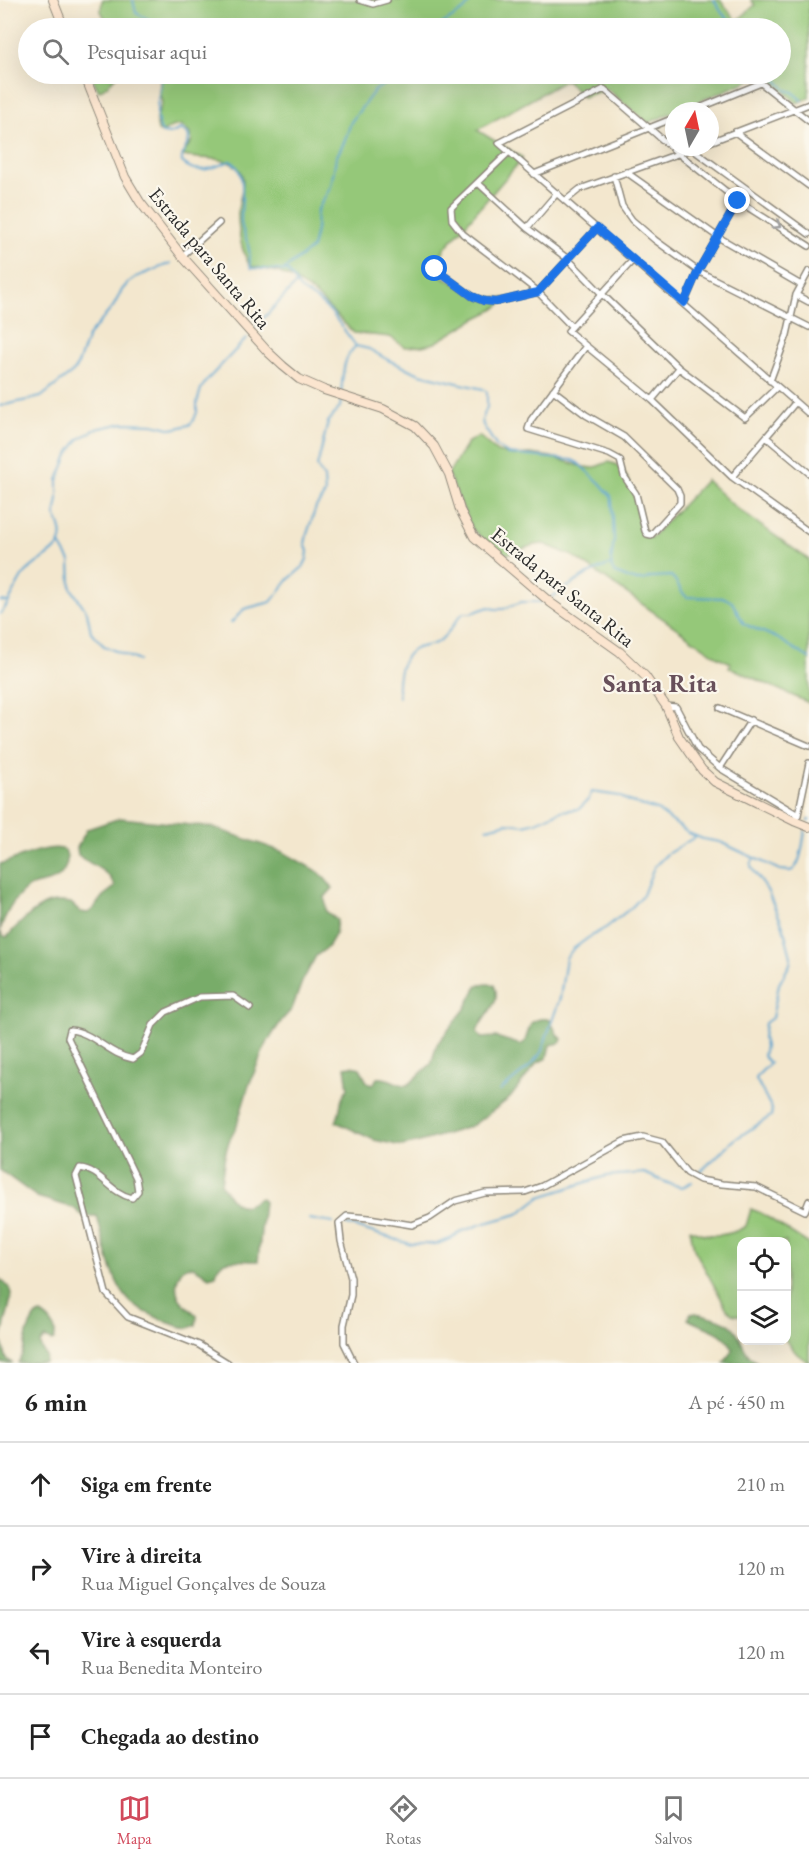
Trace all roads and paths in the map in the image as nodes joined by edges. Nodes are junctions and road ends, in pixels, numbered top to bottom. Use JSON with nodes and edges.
{"nodes":[{"id":1,"x":53,"y":0,"type":"edge"},
{"id":2,"x":360,"y":0,"type":"edge"},
{"id":3,"x":387,"y":0,"type":"edge"},
{"id":4,"x":60,"y":18,"type":"edge"},
{"id":5,"x":88,"y":84,"type":"edge"},
{"id":6,"x":759,"y":84,"type":"edge"},
{"id":7,"x":762,"y":84,"type":"edge"},
{"id":8,"x":714,"y":102,"type":"edge"},
{"id":9,"x":809,"y":104,"type":"edge"},
{"id":10,"x":794,"y":110,"type":"junction"},
{"id":11,"x":809,"y":121,"type":"edge"},
{"id":12,"x":665,"y":122,"type":"edge"},
{"id":13,"x":649,"y":128,"type":"junction"},
{"id":14,"x":735,"y":132,"type":"junction"},
{"id":15,"x":719,"y":138,"type":"edge"},
{"id":16,"x":665,"y":142,"type":"edge"},
{"id":17,"x":509,"y":152,"type":"junction"},
{"id":18,"x":673,"y":156,"type":"edge"},
{"id":19,"x":682,"y":156,"type":"edge"},
{"id":20,"x":705,"y":156,"type":"edge"},
{"id":21,"x":626,"y":172,"type":"junction"},
{"id":22,"x":534,"y":174,"type":"junction"},
{"id":23,"x":614,"y":176,"type":"junction"},
{"id":24,"x":478,"y":183,"type":"junction"},
{"id":25,"x":809,"y":186,"type":"edge"},
{"id":26,"x":557,"y":193,"type":"junction"},
{"id":27,"x":565,"y":201,"type":"junction"},
{"id":28,"x":738,"y":201,"type":"junction"},
{"id":29,"x":219,"y":223,"type":"dead end"},
{"id":30,"x":527,"y":228,"type":"junction"},
{"id":31,"x":597,"y":228,"type":"junction"},
{"id":32,"x":809,"y":234,"type":"edge"},
{"id":33,"x":718,"y":237,"type":"junction"},
{"id":34,"x":809,"y":246,"type":"edge"},
{"id":35,"x":182,"y":256,"type":"junction"},
{"id":36,"x":568,"y":259,"type":"junction"},
{"id":37,"x":633,"y":260,"type":"junction"},
{"id":38,"x":435,"y":269,"type":"dead end"},
{"id":39,"x":698,"y":271,"type":"junction"},
{"id":40,"x":809,"y":271,"type":"edge"},
{"id":41,"x":801,"y":285,"type":"junction"},
{"id":42,"x":538,"y":292,"type":"junction"},
{"id":43,"x":602,"y":294,"type":"junction"},
{"id":44,"x":796,"y":295,"type":"junction"},
{"id":45,"x":809,"y":302,"type":"edge"},
{"id":46,"x":684,"y":303,"type":"junction"},
{"id":47,"x":791,"y":318,"type":"junction"},
{"id":48,"x":809,"y":327,"type":"edge"},
{"id":49,"x":570,"y":328,"type":"junction"},
{"id":50,"x":586,"y":346,"type":"junction"},
{"id":51,"x":679,"y":368,"type":"junction"},
{"id":52,"x":770,"y":381,"type":"junction"},
{"id":53,"x":777,"y":387,"type":"junction"},
{"id":54,"x":553,"y":390,"type":"junction"},
{"id":55,"x":652,"y":400,"type":"junction"},
{"id":56,"x":795,"y":403,"type":"junction"},
{"id":57,"x":809,"y":404,"type":"edge"},
{"id":58,"x":806,"y":412,"type":"edge"},
{"id":59,"x":766,"y":437,"type":"junction"},
{"id":60,"x":809,"y":473,"type":"edge"},
{"id":61,"x":732,"y":477,"type":"junction"},
{"id":62,"x":809,"y":532,"type":"edge"},
{"id":63,"x":666,"y":706,"type":"junction"},
{"id":64,"x":720,"y":708,"type":"dead end"},
{"id":65,"x":752,"y":720,"type":"junction"},
{"id":66,"x":809,"y":746,"type":"edge"},
{"id":67,"x":809,"y":763,"type":"edge"},
{"id":68,"x":720,"y":768,"type":"junction"},
{"id":69,"x":796,"y":818,"type":"junction"},
{"id":70,"x":809,"y":827,"type":"edge"},
{"id":71,"x":250,"y":1008,"type":"dead end"},
{"id":72,"x":809,"y":1201,"type":"edge"},
{"id":73,"x":228,"y":1363,"type":"edge"},
{"id":74,"x":354,"y":1363,"type":"edge"}],
"edges":[{"from":1,"to":4,"type":"main road"},
{"from":2,"to":3,"type":"street"},
{"from":5,"to":35,"type":"main road","name":"Estrada para Santa Rita"},
{"from":6,"to":8,"type":"street"},
{"from":7,"to":10,"type":"street"},
{"from":9,"to":10,"type":"street"},
{"from":10,"to":11,"type":"street"},
{"from":10,"to":14,"type":"street"},
{"from":12,"to":13,"type":"street"},
{"from":13,"to":16,"type":"street"},
{"from":13,"to":17,"type":"street"},
{"from":13,"to":22,"type":"street"},
{"from":14,"to":15,"type":"street"},
{"from":14,"to":25,"type":"street"},
{"from":17,"to":22,"type":"street"},
{"from":17,"to":24,"type":"street"},
{"from":18,"to":21,"type":"street"},
{"from":19,"to":28,"type":"street"},
{"from":20,"to":32,"type":"street"},
{"from":21,"to":23,"type":"street"},
{"from":21,"to":33,"type":"street"},
{"from":22,"to":26,"type":"street"},
{"from":23,"to":27,"type":"street"},
{"from":23,"to":39,"type":"street"},
{"from":24,"to":30,"type":"street"},
{"from":24,"to":42,"type":"street"},
{"from":26,"to":27,"type":"street"},
{"from":26,"to":30,"type":"street"},
{"from":27,"to":31,"type":"street"},
{"from":28,"to":33,"type":"street"},
{"from":28,"to":34,"type":"street","one_way":true},
{"from":29,"to":35,"type":"street"},
{"from":30,"to":36,"type":"street"},
{"from":31,"to":36,"type":"street"},
{"from":31,"to":37,"type":"street"},
{"from":33,"to":39,"type":"street"},
{"from":33,"to":41,"type":"street"},
{"from":35,"to":63,"type":"main road","name":"Estrada para Santa Rita"},
{"from":36,"to":42,"type":"street"},
{"from":36,"to":43,"type":"street"},
{"from":37,"to":43,"type":"street"},
{"from":37,"to":46,"type":"street"},
{"from":38,"to":42,"type":"street"},
{"from":39,"to":46,"type":"street"},
{"from":39,"to":47,"type":"street"},
{"from":40,"to":41,"type":"street"},
{"from":41,"to":44,"type":"street"},
{"from":42,"to":49,"type":"street"},
{"from":43,"to":49,"type":"street"},
{"from":43,"to":51,"type":"street"},
{"from":44,"to":45,"type":"street"},
{"from":44,"to":47,"type":"street"},
{"from":46,"to":52,"type":"street"},
{"from":47,"to":48,"type":"street"},
{"from":47,"to":52,"type":"street"},
{"from":49,"to":50,"type":"street"},
{"from":50,"to":54,"type":"street"},
{"from":50,"to":55,"type":"street"},
{"from":51,"to":53,"type":"street"},
{"from":51,"to":55,"type":"street"},
{"from":52,"to":53,"type":"street"},
{"from":53,"to":56,"type":"street"},
{"from":54,"to":54,"type":"street"},
{"from":55,"to":61,"type":"street"},
{"from":56,"to":58,"type":"street"},
{"from":56,"to":59,"type":"street"},
{"from":57,"to":58,"type":"street"},
{"from":59,"to":60,"type":"street"},
{"from":59,"to":61,"type":"street"},
{"from":61,"to":62,"type":"street"},
{"from":63,"to":68,"type":"street"},
{"from":63,"to":69,"type":"main road","name":"Estrada para Santa Rita"},
{"from":64,"to":65,"type":"street"},
{"from":65,"to":66,"type":"street"},
{"from":65,"to":68,"type":"street"},
{"from":67,"to":69,"type":"street"},
{"from":68,"to":69,"type":"street"},
{"from":69,"to":70,"type":"main road","name":"Estrada para Santa Rita"},
{"from":71,"to":73,"type":"street"},
{"from":72,"to":74,"type":"street"}]}
